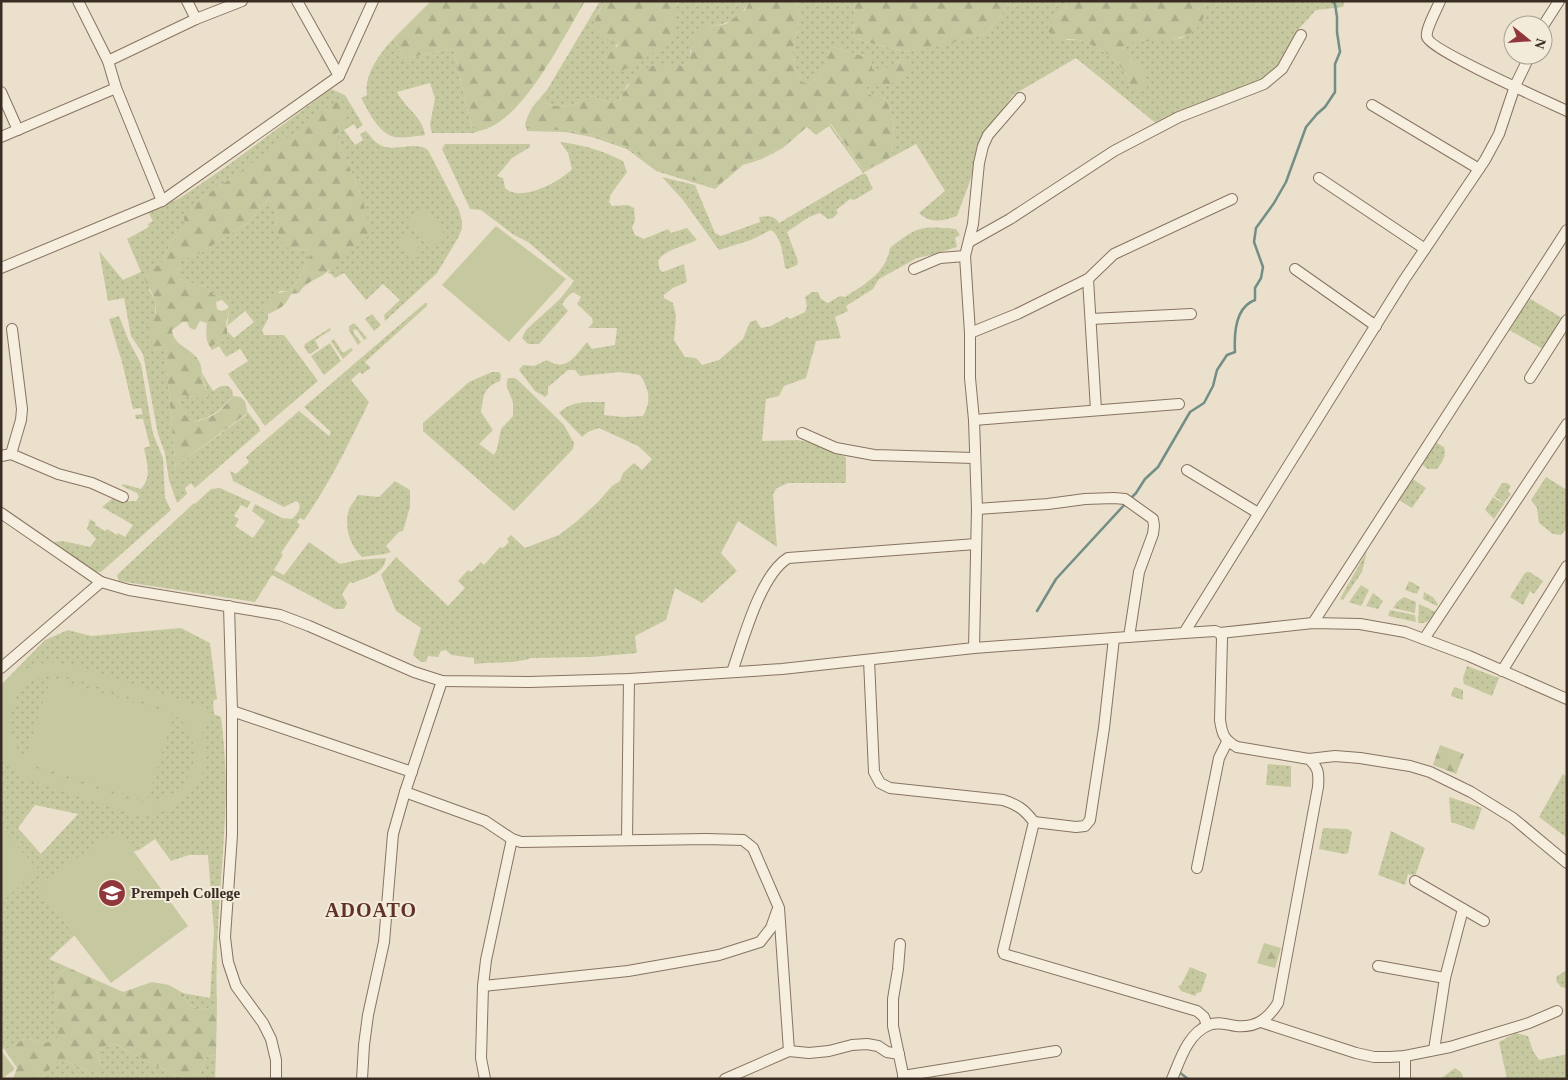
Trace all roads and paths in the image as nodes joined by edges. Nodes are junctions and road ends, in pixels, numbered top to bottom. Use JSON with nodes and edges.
{"nodes":[{"id":1,"x":78,"y":1,"type":"edge"},
{"id":2,"x":187,"y":1,"type":"edge"},
{"id":3,"x":242,"y":1,"type":"edge"},
{"id":4,"x":297,"y":1,"type":"edge"},
{"id":5,"x":373,"y":1,"type":"edge"},
{"id":6,"x":1440,"y":1,"type":"edge"},
{"id":7,"x":1559,"y":1,"type":"edge"},
{"id":8,"x":1550,"y":15,"type":"edge"},
{"id":9,"x":196,"y":19,"type":"junction"},
{"id":10,"x":1301,"y":35,"type":"dead end"},
{"id":11,"x":108,"y":62,"type":"junction"},
{"id":12,"x":1525,"y":65,"type":"edge"},
{"id":13,"x":339,"y":76,"type":"junction"},
{"id":14,"x":1515,"y":86,"type":"junction"},
{"id":15,"x":116,"y":88,"type":"junction"},
{"id":16,"x":1,"y":92,"type":"edge"},
{"id":17,"x":1020,"y":98,"type":"dead end"},
{"id":18,"x":1372,"y":106,"type":"dead end"},
{"id":19,"x":1567,"y":111,"type":"edge"},
{"id":20,"x":18,"y":130,"type":"junction"},
{"id":21,"x":1,"y":137,"type":"edge"},
{"id":22,"x":1480,"y":168,"type":"junction"},
{"id":23,"x":1319,"y":178,"type":"dead end"},
{"id":24,"x":1232,"y":199,"type":"dead end"},
{"id":25,"x":162,"y":202,"type":"junction"},
{"id":26,"x":1567,"y":230,"type":"edge"},
{"id":27,"x":969,"y":242,"type":"junction"},
{"id":28,"x":1425,"y":249,"type":"junction"},
{"id":29,"x":965,"y":256,"type":"junction"},
{"id":30,"x":1,"y":268,"type":"edge"},
{"id":31,"x":914,"y":269,"type":"dead end"},
{"id":32,"x":1295,"y":269,"type":"dead end"},
{"id":33,"x":1088,"y":279,"type":"junction"},
{"id":34,"x":1191,"y":314,"type":"dead end"},
{"id":35,"x":1091,"y":320,"type":"junction"},
{"id":36,"x":1567,"y":320,"type":"edge"},
{"id":37,"x":1376,"y":326,"type":"junction"},
{"id":38,"x":12,"y":329,"type":"dead end"},
{"id":39,"x":970,"y":333,"type":"junction"},
{"id":40,"x":1530,"y":378,"type":"dead end"},
{"id":41,"x":1179,"y":404,"type":"dead end"},
{"id":42,"x":1096,"y":410,"type":"junction"},
{"id":43,"x":974,"y":420,"type":"junction"},
{"id":44,"x":1567,"y":424,"type":"edge"},
{"id":45,"x":802,"y":433,"type":"dead end"},
{"id":46,"x":6,"y":455,"type":"edge"},
{"id":47,"x":974,"y":458,"type":"junction"},
{"id":48,"x":1187,"y":470,"type":"dead end"},
{"id":49,"x":123,"y":497,"type":"dead end"},
{"id":50,"x":977,"y":509,"type":"junction"},
{"id":51,"x":1,"y":513,"type":"edge"},
{"id":52,"x":1258,"y":513,"type":"junction"},
{"id":53,"x":976,"y":544,"type":"junction"},
{"id":54,"x":1567,"y":566,"type":"edge"},
{"id":55,"x":101,"y":582,"type":"junction"},
{"id":56,"x":229,"y":606,"type":"junction"},
{"id":57,"x":1313,"y":623,"type":"junction"},
{"id":58,"x":1184,"y":633,"type":"junction"},
{"id":59,"x":1220,"y":633,"type":"junction"},
{"id":60,"x":1129,"y":637,"type":"junction"},
{"id":61,"x":1114,"y":638,"type":"junction"},
{"id":62,"x":1424,"y":639,"type":"junction"},
{"id":63,"x":974,"y":648,"type":"junction"},
{"id":64,"x":869,"y":660,"type":"junction"},
{"id":65,"x":1,"y":668,"type":"edge"},
{"id":66,"x":1502,"y":671,"type":"junction"},
{"id":67,"x":732,"y":672,"type":"junction"},
{"id":68,"x":629,"y":679,"type":"junction"},
{"id":69,"x":442,"y":681,"type":"junction"},
{"id":70,"x":1567,"y":699,"type":"edge"},
{"id":71,"x":232,"y":711,"type":"junction"},
{"id":72,"x":1227,"y":742,"type":"junction"},
{"id":73,"x":1309,"y":759,"type":"junction"},
{"id":74,"x":412,"y":772,"type":"junction"},
{"id":75,"x":405,"y":792,"type":"junction"},
{"id":76,"x":1034,"y":822,"type":"junction"},
{"id":77,"x":512,"y":839,"type":"junction"},
{"id":78,"x":627,"y":840,"type":"junction"},
{"id":79,"x":1567,"y":862,"type":"edge"},
{"id":80,"x":1197,"y":868,"type":"dead end"},
{"id":81,"x":1415,"y":882,"type":"dead end"},
{"id":82,"x":779,"y":908,"type":"junction"},
{"id":83,"x":1463,"y":909,"type":"junction"},
{"id":84,"x":1484,"y":921,"type":"dead end"},
{"id":85,"x":900,"y":944,"type":"dead end"},
{"id":86,"x":1378,"y":966,"type":"dead end"},
{"id":87,"x":1445,"y":978,"type":"junction"},
{"id":88,"x":483,"y":986,"type":"junction"},
{"id":89,"x":1557,"y":1011,"type":"dead end"},
{"id":90,"x":1261,"y":1022,"type":"junction"},
{"id":91,"x":1208,"y":1025,"type":"junction"},
{"id":92,"x":1434,"y":1050,"type":"junction"},
{"id":93,"x":789,"y":1051,"type":"junction"},
{"id":94,"x":1056,"y":1051,"type":"dead end"},
{"id":95,"x":899,"y":1054,"type":"junction"},
{"id":96,"x":1405,"y":1056,"type":"junction"},
{"id":97,"x":904,"y":1077,"type":"edge"},
{"id":98,"x":276,"y":1079,"type":"edge"},
{"id":99,"x":362,"y":1079,"type":"edge"},
{"id":100,"x":485,"y":1079,"type":"edge"},
{"id":101,"x":725,"y":1079,"type":"edge"},
{"id":102,"x":1172,"y":1079,"type":"edge"},
{"id":103,"x":1405,"y":1079,"type":"edge"}],
"edges":[{"from":1,"to":11,"type":"street"},
{"from":2,"to":9,"type":"street"},
{"from":3,"to":9,"type":"street"},
{"from":4,"to":13,"type":"street"},
{"from":5,"to":13,"type":"street"},
{"from":6,"to":14,"type":"street"},
{"from":7,"to":8,"type":"street"},
{"from":9,"to":11,"type":"street"},
{"from":10,"to":27,"type":"street"},
{"from":11,"to":15,"type":"street"},
{"from":12,"to":14,"type":"street"},
{"from":13,"to":25,"type":"street"},
{"from":14,"to":19,"type":"street"},
{"from":14,"to":22,"type":"street"},
{"from":15,"to":20,"type":"street"},
{"from":15,"to":25,"type":"street"},
{"from":16,"to":20,"type":"street"},
{"from":17,"to":27,"type":"street"},
{"from":18,"to":22,"type":"street"},
{"from":20,"to":21,"type":"street"},
{"from":22,"to":28,"type":"street"},
{"from":23,"to":28,"type":"street"},
{"from":24,"to":33,"type":"street"},
{"from":25,"to":30,"type":"street"},
{"from":26,"to":57,"type":"street"},
{"from":27,"to":29,"type":"street"},
{"from":28,"to":37,"type":"street"},
{"from":29,"to":31,"type":"street"},
{"from":29,"to":39,"type":"street"},
{"from":32,"to":37,"type":"street"},
{"from":33,"to":35,"type":"street"},
{"from":33,"to":39,"type":"street"},
{"from":34,"to":35,"type":"street"},
{"from":35,"to":42,"type":"street"},
{"from":36,"to":40,"type":"street"},
{"from":37,"to":52,"type":"street"},
{"from":38,"to":46,"type":"street"},
{"from":39,"to":43,"type":"street"},
{"from":41,"to":42,"type":"street"},
{"from":42,"to":43,"type":"street"},
{"from":43,"to":47,"type":"street"},
{"from":44,"to":62,"type":"street"},
{"from":45,"to":47,"type":"street"},
{"from":46,"to":49,"type":"street"},
{"from":47,"to":50,"type":"street"},
{"from":48,"to":52,"type":"street"},
{"from":50,"to":53,"type":"street"},
{"from":50,"to":60,"type":"street"},
{"from":51,"to":55,"type":"street"},
{"from":52,"to":58,"type":"street"},
{"from":53,"to":63,"type":"street"},
{"from":53,"to":67,"type":"street"},
{"from":54,"to":66,"type":"street"},
{"from":55,"to":56,"type":"street"},
{"from":55,"to":65,"type":"street"},
{"from":56,"to":69,"type":"street"},
{"from":56,"to":71,"type":"street"},
{"from":57,"to":59,"type":"street"},
{"from":57,"to":62,"type":"street"},
{"from":58,"to":59,"type":"street"},
{"from":58,"to":60,"type":"street"},
{"from":59,"to":72,"type":"street"},
{"from":60,"to":61,"type":"street"},
{"from":61,"to":63,"type":"street"},
{"from":61,"to":76,"type":"street"},
{"from":62,"to":66,"type":"street"},
{"from":63,"to":64,"type":"street"},
{"from":64,"to":67,"type":"street"},
{"from":64,"to":76,"type":"street"},
{"from":66,"to":70,"type":"street"},
{"from":67,"to":68,"type":"street"},
{"from":68,"to":69,"type":"street"},
{"from":68,"to":78,"type":"street"},
{"from":69,"to":74,"type":"street"},
{"from":71,"to":74,"type":"street"},
{"from":71,"to":98,"type":"street"},
{"from":72,"to":73,"type":"street"},
{"from":72,"to":80,"type":"street"},
{"from":73,"to":79,"type":"street"},
{"from":73,"to":90,"type":"street"},
{"from":74,"to":75,"type":"street"},
{"from":75,"to":77,"type":"street"},
{"from":75,"to":99,"type":"street"},
{"from":76,"to":91,"type":"street"},
{"from":77,"to":78,"type":"street"},
{"from":77,"to":88,"type":"street"},
{"from":78,"to":82,"type":"street"},
{"from":81,"to":83,"type":"street"},
{"from":82,"to":88,"type":"street"},
{"from":82,"to":93,"type":"street"},
{"from":83,"to":84,"type":"street"},
{"from":83,"to":87,"type":"street"},
{"from":85,"to":95,"type":"street"},
{"from":86,"to":87,"type":"street"},
{"from":87,"to":92,"type":"street"},
{"from":88,"to":100,"type":"street"},
{"from":89,"to":92,"type":"street"},
{"from":90,"to":91,"type":"street"},
{"from":90,"to":96,"type":"street"},
{"from":91,"to":102,"type":"street"},
{"from":92,"to":96,"type":"street"},
{"from":93,"to":95,"type":"street"},
{"from":93,"to":101,"type":"street"},
{"from":94,"to":97,"type":"street"},
{"from":95,"to":97,"type":"street"},
{"from":96,"to":103,"type":"street"}]}
